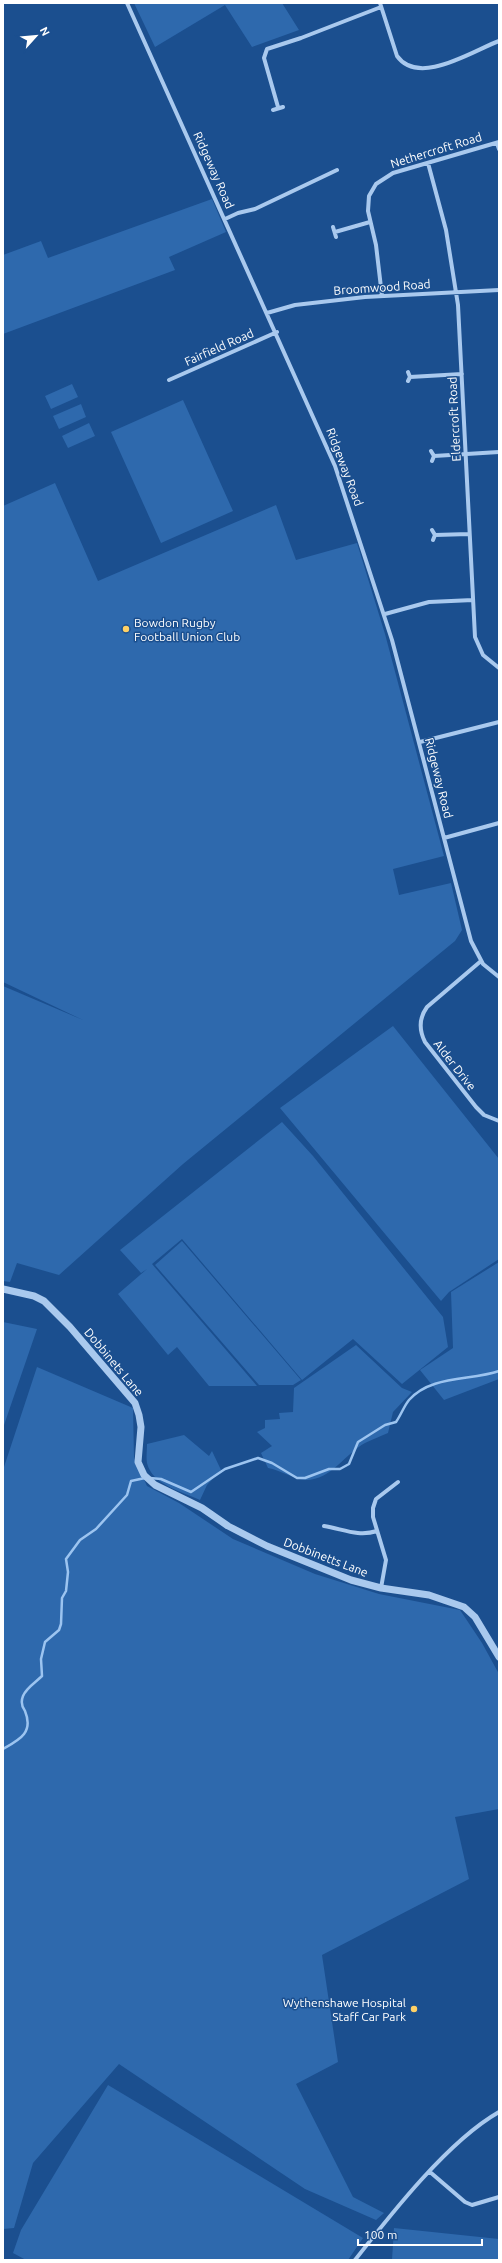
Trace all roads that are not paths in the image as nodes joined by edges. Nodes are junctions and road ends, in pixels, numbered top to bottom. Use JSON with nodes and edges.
{"nodes":[{"id":1,"x":127,"y":3,"type":"edge"},
{"id":2,"x":380,"y":5,"type":"edge"},
{"id":3,"x":499,"y":41,"type":"edge"},
{"id":4,"x":273,"y":110,"type":"dead end"},
{"id":5,"x":498,"y":142,"type":"edge"},
{"id":6,"x":499,"y":149,"type":"edge"},
{"id":7,"x":428,"y":163,"type":"junction"},
{"id":8,"x":336,"y":170,"type":"dead end"},
{"id":9,"x":225,"y":219,"type":"junction"},
{"id":10,"x":370,"y":222,"type":"junction"},
{"id":11,"x":333,"y":227,"type":"dead end"},
{"id":12,"x":335,"y":232,"type":"junction"},
{"id":13,"x":336,"y":237,"type":"dead end"},
{"id":14,"x":499,"y":290,"type":"edge"},
{"id":15,"x":456,"y":293,"type":"junction"},
{"id":16,"x":382,"y":296,"type":"junction"},
{"id":17,"x":267,"y":313,"type":"junction"},
{"id":18,"x":277,"y":332,"type":"junction"},
{"id":19,"x":408,"y":372,"type":"dead end"},
{"id":20,"x":462,"y":374,"type":"junction"},
{"id":21,"x":169,"y":380,"type":"dead end"},
{"id":22,"x":431,"y":451,"type":"dead end"},
{"id":23,"x":499,"y":452,"type":"edge"},
{"id":24,"x":466,"y":454,"type":"junction"},
{"id":25,"x":432,"y":530,"type":"dead end"},
{"id":26,"x":470,"y":534,"type":"junction"},
{"id":27,"x":435,"y":535,"type":"junction"},
{"id":28,"x":433,"y":540,"type":"dead end"},
{"id":29,"x":473,"y":600,"type":"junction"},
{"id":30,"x":385,"y":614,"type":"junction"},
{"id":31,"x":499,"y":668,"type":"edge"},
{"id":32,"x":499,"y":722,"type":"edge"},
{"id":33,"x":420,"y":742,"type":"junction"},
{"id":34,"x":499,"y":823,"type":"edge"},
{"id":35,"x":444,"y":838,"type":"junction"},
{"id":36,"x":481,"y":961,"type":"junction"},
{"id":37,"x":499,"y":976,"type":"edge"},
{"id":38,"x":499,"y":1122,"type":"edge"},
{"id":39,"x":3,"y":1289,"type":"edge"},
{"id":40,"x":398,"y":1482,"type":"dead end"},
{"id":41,"x":155,"y":1485,"type":"joint"},
{"id":42,"x":324,"y":1526,"type":"dead end"},
{"id":43,"x":377,"y":1531,"type":"junction"},
{"id":44,"x":381,"y":1588,"type":"junction"},
{"id":45,"x":499,"y":1657,"type":"edge"},
{"id":46,"x":498,"y":2113,"type":"edge"},
{"id":47,"x":430,"y":2172,"type":"junction"},
{"id":48,"x":499,"y":2197,"type":"edge"},
{"id":49,"x":355,"y":2260,"type":"edge"}],
"edges":[{"from":1,"to":9,"type":"street","name":"Ridgeway Road"},
{"from":2,"to":3,"type":"street"},
{"from":2,"to":4,"type":"street"},
{"from":5,"to":6,"type":"street"},
{"from":5,"to":7,"type":"street","name":"Nethercroft Road"},
{"from":7,"to":10,"type":"street","name":"Nethercroft Road"},
{"from":7,"to":15,"type":"street","name":"Eldercroft Road"},
{"from":8,"to":9,"type":"street"},
{"from":9,"to":17,"type":"street","name":"Ridgeway Road"},
{"from":10,"to":12,"type":"street"},
{"from":10,"to":16,"type":"street","name":"Nethercroft Road"},
{"from":11,"to":12,"type":"street"},
{"from":12,"to":13,"type":"street"},
{"from":14,"to":15,"type":"street","name":"Broomwood Road"},
{"from":15,"to":16,"type":"street","name":"Broomwood Road"},
{"from":15,"to":20,"type":"street","name":"Eldercroft Road"},
{"from":16,"to":17,"type":"street","name":"Broomwood Road"},
{"from":17,"to":18,"type":"street","name":"Ridgeway Road"},
{"from":18,"to":21,"type":"street","name":"Fairfield Road"},
{"from":18,"to":30,"type":"street","name":"Ridgeway Road"},
{"from":19,"to":20,"type":"street"},
{"from":20,"to":24,"type":"street","name":"Eldercroft Road"},
{"from":22,"to":24,"type":"street"},
{"from":23,"to":24,"type":"street"},
{"from":24,"to":26,"type":"street","name":"Eldercroft Road"},
{"from":25,"to":27,"type":"street"},
{"from":26,"to":27,"type":"street"},
{"from":26,"to":29,"type":"street","name":"Eldercroft Road"},
{"from":27,"to":28,"type":"street"},
{"from":29,"to":30,"type":"street"},
{"from":29,"to":31,"type":"street","name":"Eldercroft Road"},
{"from":30,"to":33,"type":"street","name":"Ridgeway Road"},
{"from":32,"to":33,"type":"street"},
{"from":33,"to":35,"type":"street","name":"Ridgeway Road"},
{"from":34,"to":35,"type":"street"},
{"from":35,"to":36,"type":"street","name":"Ridgeway Road"},
{"from":36,"to":37,"type":"street"},
{"from":36,"to":38,"type":"street","name":"Alder Drive"},
{"from":39,"to":41,"type":"street","name":"Dobbinets Lane"},
{"from":40,"to":43,"type":"street"},
{"from":41,"to":44,"type":"street","name":"Dobbinetts Lane"},
{"from":42,"to":43,"type":"street"},
{"from":43,"to":44,"type":"street"},
{"from":44,"to":45,"type":"street","name":"Dobbinetts Lane"},
{"from":46,"to":47,"type":"street"},
{"from":47,"to":48,"type":"street"},
{"from":47,"to":49,"type":"street"}]}
